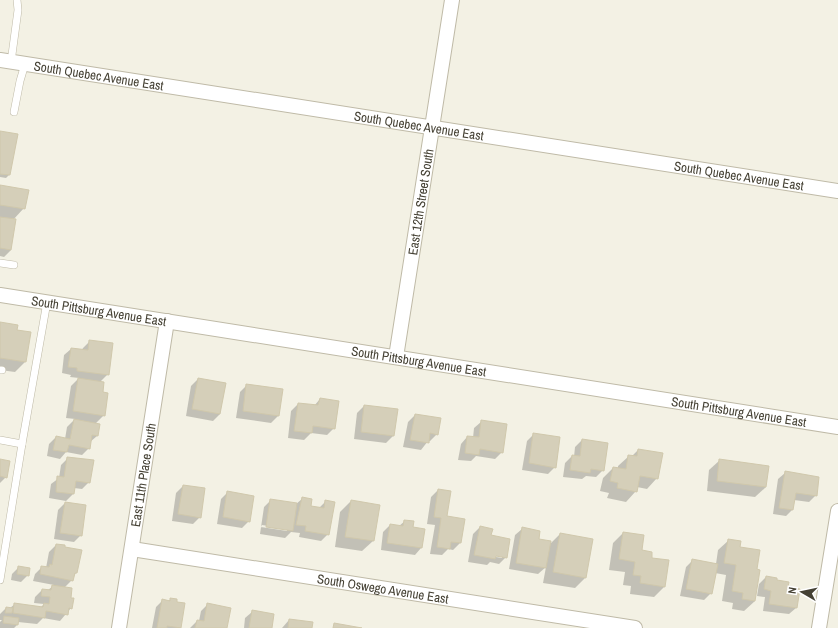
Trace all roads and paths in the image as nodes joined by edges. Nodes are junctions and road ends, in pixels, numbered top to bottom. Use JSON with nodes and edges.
{"nodes":[{"id":1,"x":17,"y":0,"type":"edge"},
{"id":2,"x":452,"y":0,"type":"edge"},
{"id":3,"x":5,"y":61,"type":"edge"},
{"id":4,"x":25,"y":64,"type":"junction"},
{"id":5,"x":14,"y":112,"type":"dead end"},
{"id":6,"x":432,"y":128,"type":"junction"},
{"id":7,"x":838,"y":191,"type":"edge"},
{"id":8,"x":0,"y":263,"type":"edge"},
{"id":9,"x":14,"y":265,"type":"dead end"},
{"id":10,"x":0,"y":295,"type":"edge"},
{"id":11,"x":47,"y":302,"type":"junction"},
{"id":12,"x":167,"y":321,"type":"junction"},
{"id":13,"x":396,"y":357,"type":"junction"},
{"id":14,"x":838,"y":427,"type":"edge"},
{"id":15,"x":0,"y":440,"type":"edge"},
{"id":16,"x":22,"y":444,"type":"junction"},
{"id":17,"x":838,"y":511,"type":"edge"},
{"id":18,"x":132,"y":549,"type":"junction"},
{"id":19,"x":0,"y":580,"type":"edge"},
{"id":20,"x":119,"y":628,"type":"edge"},
{"id":21,"x":635,"y":628,"type":"edge"},
{"id":22,"x":820,"y":628,"type":"edge"}],
"edges":[{"from":1,"to":3,"type":"lane"},
{"from":2,"to":6,"type":"street","name":"East 12th Street South"},
{"from":3,"to":4,"type":"street","name":"South Quebec Avenue East"},
{"from":4,"to":5,"type":"lane"},
{"from":4,"to":6,"type":"street","name":"South Quebec Avenue East"},
{"from":6,"to":7,"type":"street","name":"South Quebec Avenue East"},
{"from":6,"to":13,"type":"street","name":"East 12th Street South"},
{"from":8,"to":9,"type":"lane"},
{"from":10,"to":11,"type":"street","name":"South Pittsburg Avenue East"},
{"from":11,"to":12,"type":"street","name":"South Pittsburg Avenue East"},
{"from":11,"to":16,"type":"lane"},
{"from":12,"to":13,"type":"street","name":"South Pittsburg Avenue East"},
{"from":12,"to":18,"type":"street","name":"East 11th Place South"},
{"from":13,"to":14,"type":"street","name":"South Pittsburg Avenue East"},
{"from":15,"to":16,"type":"lane"},
{"from":16,"to":19,"type":"lane"},
{"from":17,"to":22,"type":"street"},
{"from":18,"to":20,"type":"street","name":"East 11th Place South"},
{"from":18,"to":21,"type":"street","name":"South Oswego Avenue East"}]}
